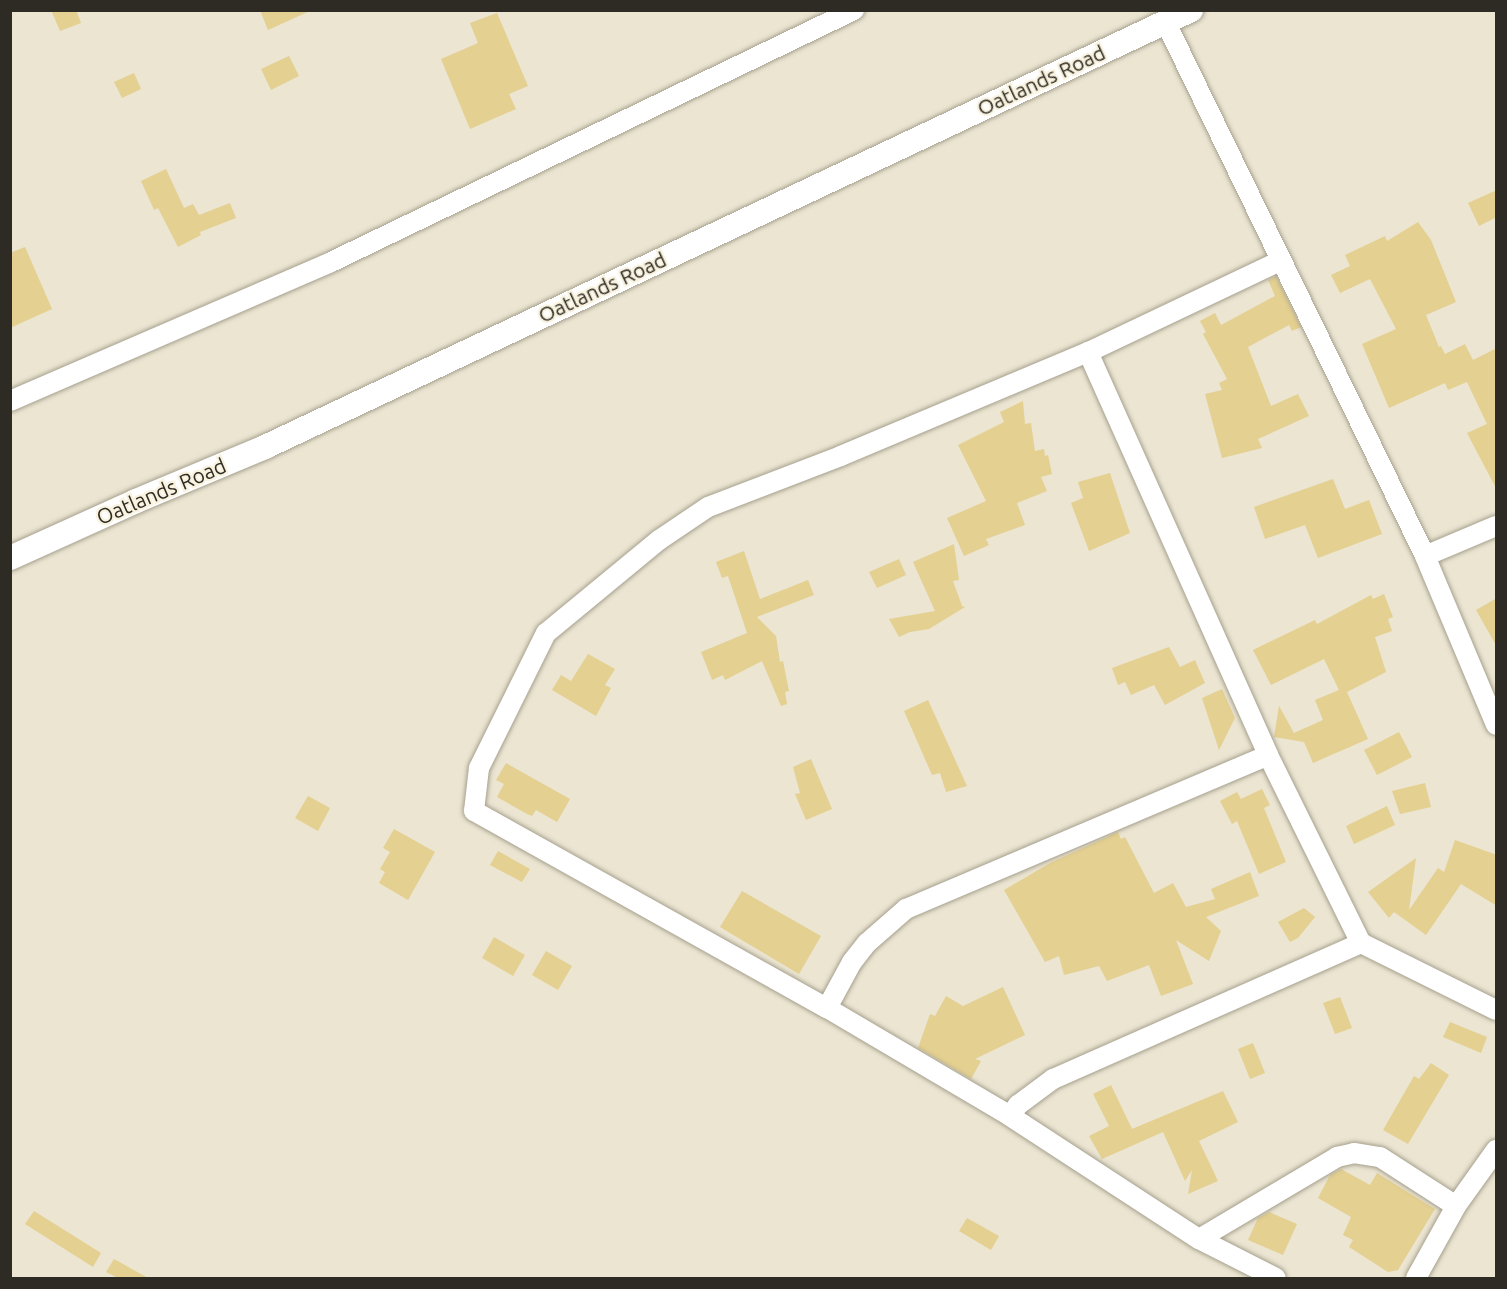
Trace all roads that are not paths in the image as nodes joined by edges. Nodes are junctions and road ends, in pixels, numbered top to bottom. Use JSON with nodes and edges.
{"nodes":[{"id":1,"x":854,"y":10,"type":"edge"},
{"id":2,"x":1191,"y":10,"type":"edge"},
{"id":3,"x":1166,"y":23,"type":"junction"},
{"id":4,"x":1280,"y":261,"type":"junction"},
{"id":5,"x":1088,"y":352,"type":"junction"},
{"id":6,"x":10,"y":401,"type":"edge"},
{"id":7,"x":1497,"y":526,"type":"edge"},
{"id":8,"x":1425,"y":556,"type":"junction"},
{"id":9,"x":10,"y":558,"type":"edge"},
{"id":10,"x":1497,"y":725,"type":"edge"},
{"id":11,"x":1268,"y":755,"type":"junction"},
{"id":12,"x":1361,"y":943,"type":"junction"},
{"id":13,"x":827,"y":1008,"type":"junction"},
{"id":14,"x":1497,"y":1010,"type":"edge"},
{"id":15,"x":1010,"y":1116,"type":"junction"},
{"id":16,"x":1497,"y":1150,"type":"edge"},
{"id":17,"x":1456,"y":1206,"type":"junction"},
{"id":18,"x":1199,"y":1239,"type":"junction"},
{"id":19,"x":1276,"y":1278,"type":"edge"},
{"id":20,"x":1416,"y":1278,"type":"edge"}],
"edges":[{"from":1,"to":6,"type":"street"},
{"from":2,"to":3,"type":"street","name":"Oatlands Road"},
{"from":3,"to":4,"type":"street"},
{"from":3,"to":9,"type":"street","name":"Oatlands Road"},
{"from":4,"to":5,"type":"street"},
{"from":4,"to":8,"type":"street"},
{"from":5,"to":11,"type":"street"},
{"from":5,"to":13,"type":"street"},
{"from":7,"to":8,"type":"street"},
{"from":8,"to":10,"type":"street"},
{"from":11,"to":12,"type":"street"},
{"from":11,"to":13,"type":"street"},
{"from":12,"to":14,"type":"street"},
{"from":12,"to":15,"type":"street"},
{"from":13,"to":15,"type":"street"},
{"from":15,"to":18,"type":"street"},
{"from":16,"to":17,"type":"street"},
{"from":17,"to":18,"type":"street"},
{"from":17,"to":20,"type":"street"},
{"from":18,"to":19,"type":"street"}]}
